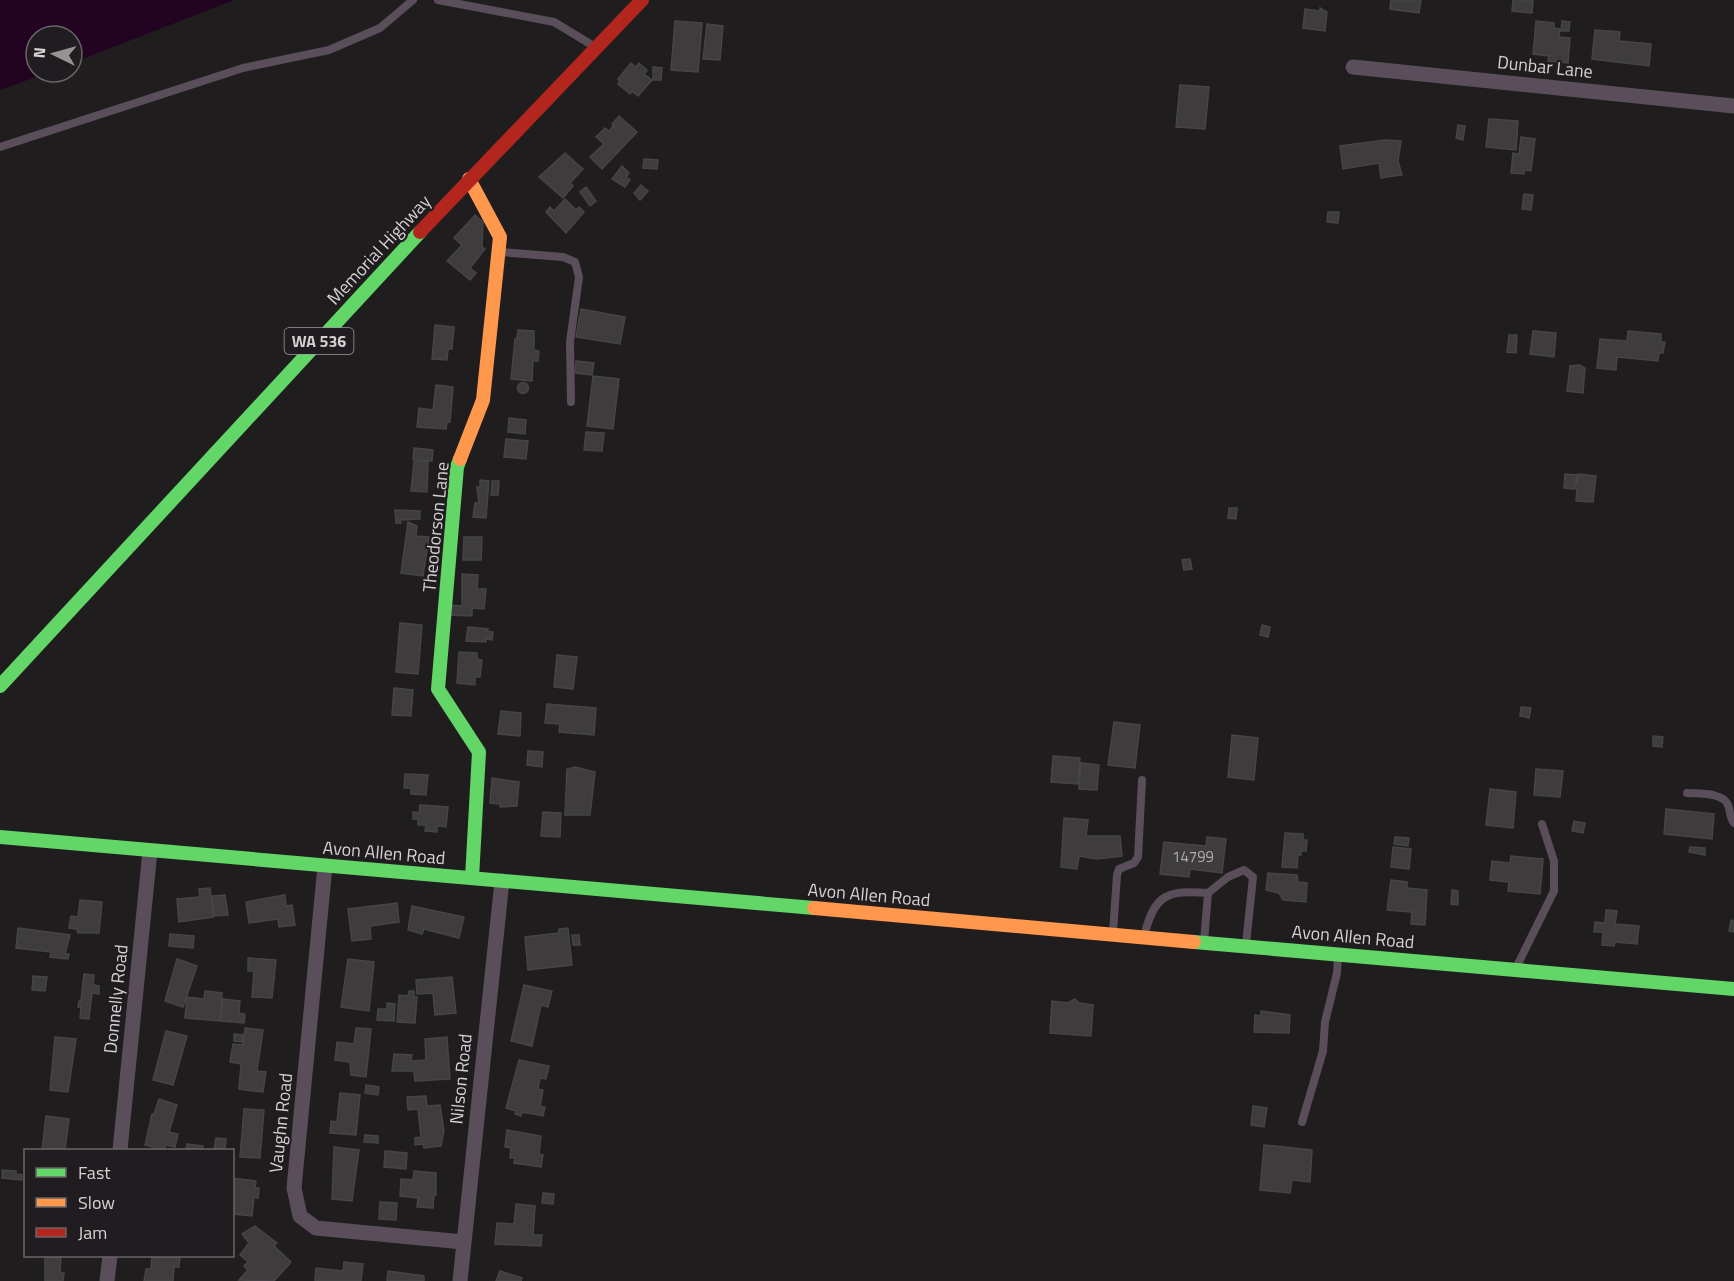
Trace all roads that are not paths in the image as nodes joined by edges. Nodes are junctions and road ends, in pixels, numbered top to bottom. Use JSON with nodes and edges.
{"nodes":[{"id":1,"x":413,"y":0,"type":"edge"},
{"id":2,"x":438,"y":0,"type":"edge"},
{"id":3,"x":642,"y":0,"type":"edge"},
{"id":4,"x":596,"y":48,"type":"junction"},
{"id":5,"x":1353,"y":67,"type":"dead end"},
{"id":6,"x":1734,"y":106,"type":"edge"},
{"id":7,"x":0,"y":147,"type":"edge"},
{"id":8,"x":469,"y":179,"type":"junction"},
{"id":9,"x":499,"y":252,"type":"junction"},
{"id":10,"x":571,"y":402,"type":"dead end"},
{"id":11,"x":0,"y":686,"type":"edge"},
{"id":12,"x":1142,"y":780,"type":"dead end"},
{"id":13,"x":1687,"y":793,"type":"dead end"},
{"id":14,"x":1734,"y":823,"type":"edge"},
{"id":15,"x":1542,"y":824,"type":"dead end"},
{"id":16,"x":0,"y":837,"type":"edge"},
{"id":17,"x":150,"y":851,"type":"junction"},
{"id":18,"x":325,"y":866,"type":"junction"},
{"id":19,"x":472,"y":878,"type":"junction"},
{"id":20,"x":502,"y":881,"type":"junction"},
{"id":21,"x":1208,"y":893,"type":"junction"},
{"id":22,"x":1113,"y":934,"type":"junction"},
{"id":23,"x":1144,"y":937,"type":"junction"},
{"id":24,"x":1204,"y":942,"type":"junction"},
{"id":25,"x":1246,"y":946,"type":"junction"},
{"id":26,"x":1338,"y":954,"type":"junction"},
{"id":27,"x":1515,"y":969,"type":"junction"},
{"id":28,"x":1734,"y":989,"type":"edge"},
{"id":29,"x":1302,"y":1122,"type":"dead end"},
{"id":30,"x":120,"y":1149,"type":"edge"},
{"id":31,"x":463,"y":1242,"type":"junction"},
{"id":32,"x":110,"y":1257,"type":"edge"},
{"id":33,"x":108,"y":1281,"type":"edge"},
{"id":34,"x":460,"y":1281,"type":"edge"}],
"edges":[{"from":1,"to":7,"type":"lane"},
{"from":2,"to":4,"type":"lane"},
{"from":3,"to":4,"type":"street","name":"Memorial Highway","number":"WA 536"},
{"from":4,"to":8,"type":"street","name":"Memorial Highway","number":"WA 536"},
{"from":5,"to":6,"type":"street","name":"Dunbar Lane"},
{"from":8,"to":9,"type":"street","name":"Theodorson Lane"},
{"from":8,"to":11,"type":"street","name":"Memorial Highway","number":"WA 536"},
{"from":9,"to":10,"type":"lane"},
{"from":9,"to":19,"type":"street","name":"Theodorson Lane"},
{"from":12,"to":22,"type":"lane"},
{"from":13,"to":14,"type":"lane"},
{"from":15,"to":27,"type":"lane"},
{"from":16,"to":17,"type":"street","name":"Avon Allen Road"},
{"from":17,"to":18,"type":"street","name":"Avon Allen Road"},
{"from":17,"to":30,"type":"street","name":"Donnelly Road"},
{"from":18,"to":19,"type":"street","name":"Avon Allen Road"},
{"from":18,"to":31,"type":"street","name":"Vaughn Road"},
{"from":19,"to":20,"type":"street","name":"Avon Allen Road"},
{"from":20,"to":22,"type":"street","name":"Avon Allen Road"},
{"from":20,"to":31,"type":"street","name":"Nilson Road"},
{"from":21,"to":23,"type":"lane"},
{"from":21,"to":24,"type":"lane"},
{"from":21,"to":25,"type":"lane"},
{"from":22,"to":23,"type":"street","name":"Avon Allen Road"},
{"from":23,"to":24,"type":"street","name":"Avon Allen Road"},
{"from":24,"to":25,"type":"street","name":"Avon Allen Road"},
{"from":25,"to":26,"type":"street","name":"Avon Allen Road"},
{"from":26,"to":27,"type":"street","name":"Avon Allen Road"},
{"from":26,"to":29,"type":"lane"},
{"from":27,"to":28,"type":"street","name":"Avon Allen Road"},
{"from":31,"to":34,"type":"street","name":"Nilson Road"},
{"from":32,"to":33,"type":"street"}]}
